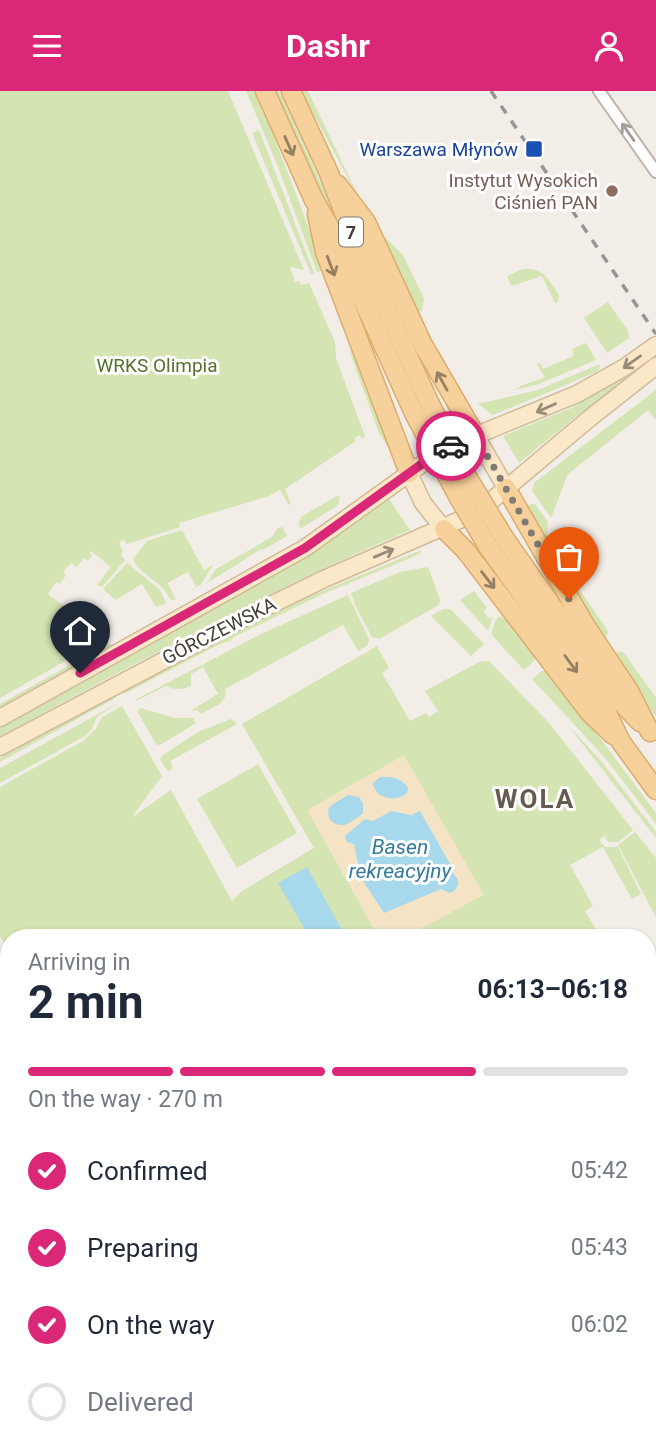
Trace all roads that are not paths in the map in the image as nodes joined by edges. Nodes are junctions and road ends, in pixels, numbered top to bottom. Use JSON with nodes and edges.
{"nodes":[{"id":1,"x":265,"y":91,"type":"edge"},
{"id":2,"x":290,"y":91,"type":"edge"},
{"id":3,"x":599,"y":91,"type":"edge"},
{"id":4,"x":328,"y":171,"type":"junction"},
{"id":5,"x":656,"y":172,"type":"edge"},
{"id":6,"x":314,"y":200,"type":"junction"},
{"id":7,"x":656,"y":345,"type":"edge"},
{"id":8,"x":656,"y":366,"type":"edge"},
{"id":9,"x":476,"y":436,"type":"junction"},
{"id":10,"x":409,"y":473,"type":"junction"},
{"id":11,"x":506,"y":488,"type":"junction"},
{"id":12,"x":444,"y":529,"type":"junction"},
{"id":13,"x":0,"y":718,"type":"edge"},
{"id":14,"x":653,"y":736,"type":"edge"},
{"id":15,"x":621,"y":742,"type":"junction"},
{"id":16,"x":0,"y":747,"type":"edge"},
{"id":17,"x":656,"y":790,"type":"edge"}],
"edges":[{"from":1,"to":6,"type":"main road","number":"7","one_way":true},
{"from":2,"to":4,"type":"main road","number":"7"},
{"from":5,"to":3,"type":"street","one_way":true},
{"from":9,"to":4,"type":"main road","one_way":true},
{"from":4,"to":14,"type":"main road","number":"7","bridge":true},
{"from":6,"to":10,"type":"main road","one_way":true},
{"from":6,"to":15,"type":"main road","number":"7","one_way":true,"bridge":true},
{"from":7,"to":9,"type":"main road","one_way":true},
{"from":8,"to":11,"type":"main road"},
{"from":9,"to":10,"type":"main road","name":"GÓRCZEWSKA"},
{"from":9,"to":11,"type":"main road"},
{"from":10,"to":12,"type":"main road"},
{"from":10,"to":13,"type":"main road","name":"GÓRCZEWSKA"},
{"from":11,"to":12,"type":"main road","name":"GÓRCZEWSKA"},
{"from":11,"to":14,"type":"main road"},
{"from":12,"to":15,"type":"main road","one_way":true},
{"from":16,"to":12,"type":"main road","name":"GÓRCZEWSKA","one_way":true},
{"from":15,"to":17,"type":"main road","number":"7"}]}
